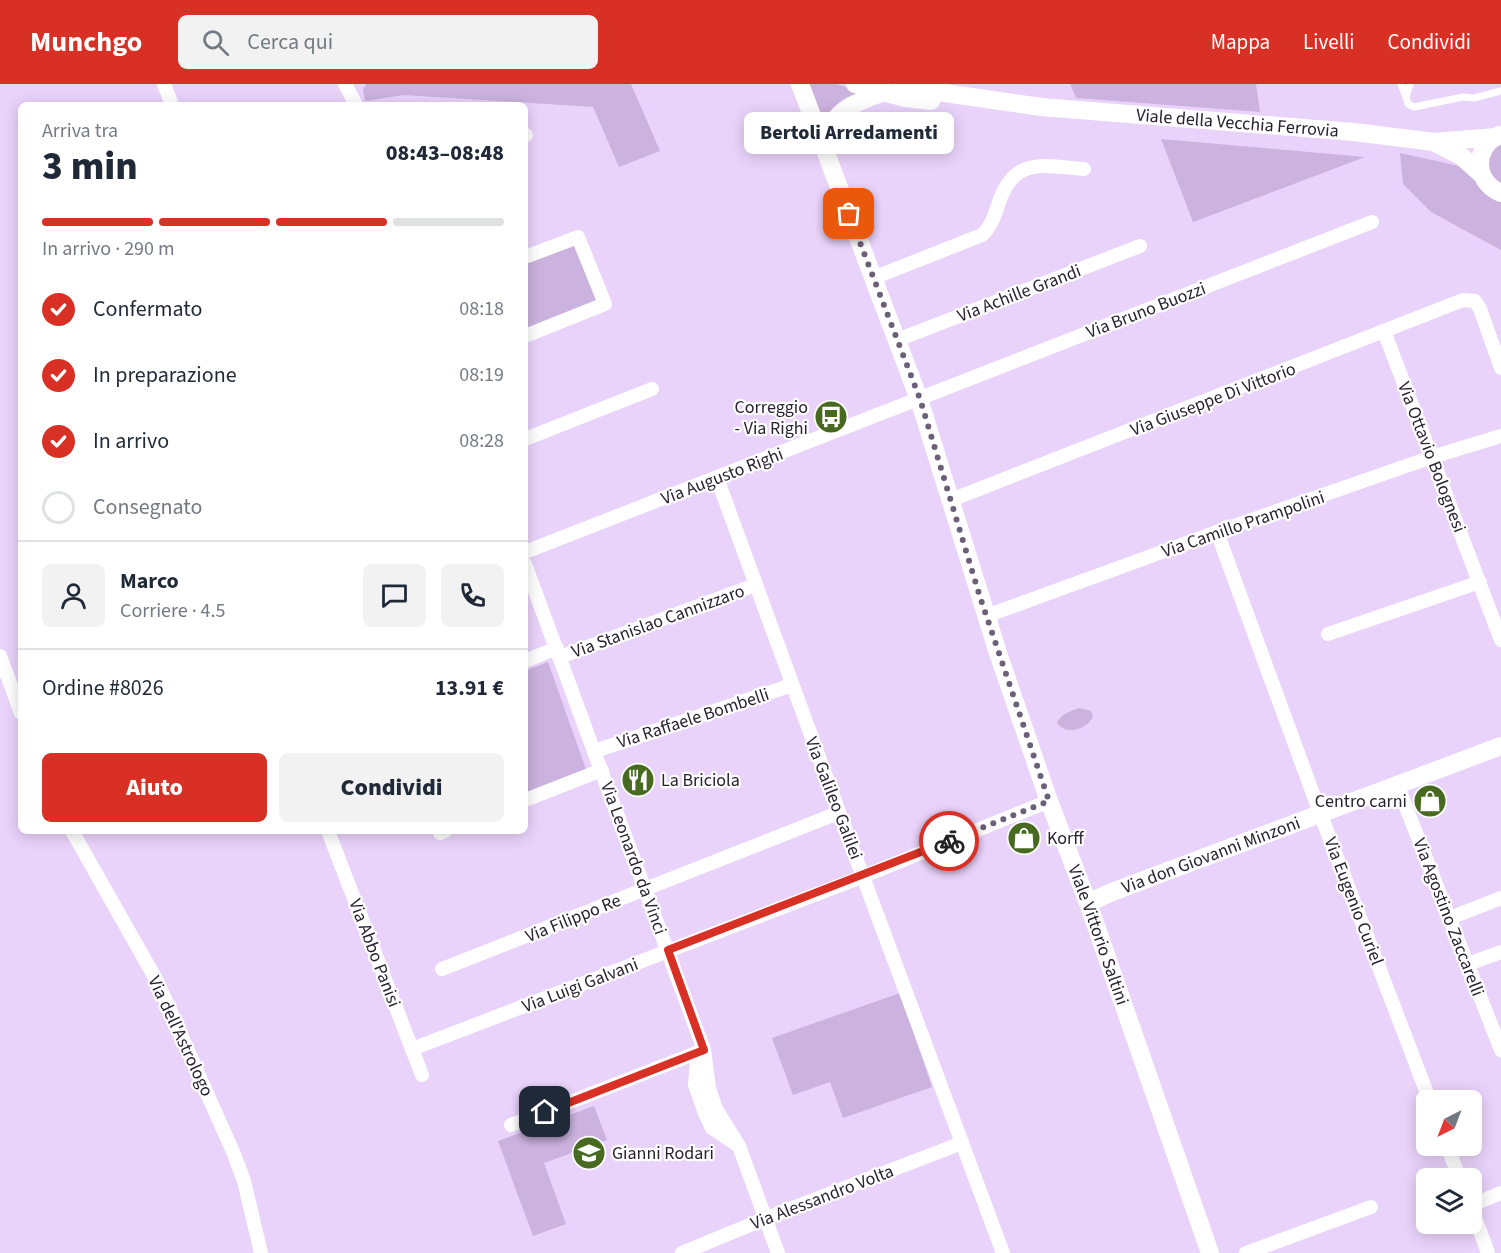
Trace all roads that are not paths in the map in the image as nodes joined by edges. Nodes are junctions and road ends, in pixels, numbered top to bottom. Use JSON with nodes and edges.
{"nodes":[{"id":1,"x":164,"y":84,"type":"edge"},
{"id":2,"x":345,"y":84,"type":"edge"},
{"id":3,"x":784,"y":84,"type":"edge"},
{"id":4,"x":800,"y":84,"type":"edge"},
{"id":5,"x":855,"y":84,"type":"edge"},
{"id":6,"x":901,"y":84,"type":"edge"},
{"id":7,"x":1401,"y":84,"type":"edge"},
{"id":8,"x":1410,"y":84,"type":"edge"},
{"id":9,"x":1501,"y":92,"type":"edge"},
{"id":10,"x":882,"y":93,"type":"junction"},
{"id":11,"x":1406,"y":97,"type":"junction"},
{"id":12,"x":354,"y":99,"type":"edge"},
{"id":13,"x":171,"y":102,"type":"edge"},
{"id":14,"x":1041,"y":107,"type":"junction"},
{"id":15,"x":1499,"y":136,"type":"edge"},
{"id":16,"x":820,"y":139,"type":"junction"},
{"id":17,"x":1434,"y":142,"type":"junction"},
{"id":18,"x":1084,"y":169,"type":"dead end"},
{"id":19,"x":1481,"y":174,"type":"junction"},
{"id":20,"x":1501,"y":194,"type":"edge"},
{"id":21,"x":1372,"y":222,"type":"dead end"},
{"id":22,"x":1140,"y":246,"type":"dead end"},
{"id":23,"x":528,"y":256,"type":"edge"},
{"id":24,"x":873,"y":278,"type":"junction"},
{"id":25,"x":1384,"y":331,"type":"junction"},
{"id":26,"x":528,"y":335,"type":"edge"},
{"id":27,"x":897,"y":340,"type":"junction"},
{"id":28,"x":1501,"y":368,"type":"edge"},
{"id":29,"x":652,"y":389,"type":"dead end"},
{"id":30,"x":920,"y":399,"type":"junction"},
{"id":31,"x":1501,"y":436,"type":"edge"},
{"id":32,"x":528,"y":438,"type":"edge"},
{"id":33,"x":1432,"y":457,"type":"junction"},
{"id":34,"x":717,"y":478,"type":"junction"},
{"id":35,"x":951,"y":500,"type":"junction"},
{"id":36,"x":1217,"y":532,"type":"junction"},
{"id":37,"x":528,"y":551,"type":"edge"},
{"id":38,"x":528,"y":572,"type":"edge"},
{"id":39,"x":1480,"y":582,"type":"junction"},
{"id":40,"x":756,"y":585,"type":"junction"},
{"id":41,"x":986,"y":616,"type":"junction"},
{"id":42,"x":1328,"y":634,"type":"dead end"},
{"id":43,"x":1501,"y":640,"type":"edge"},
{"id":44,"x":559,"y":653,"type":"junction"},
{"id":45,"x":0,"y":656,"type":"edge"},
{"id":46,"x":528,"y":660,"type":"edge"},
{"id":47,"x":792,"y":685,"type":"junction"},
{"id":48,"x":18,"y":705,"type":"edge"},
{"id":49,"x":1501,"y":746,"type":"edge"},
{"id":50,"x":595,"y":751,"type":"junction"},
{"id":51,"x":602,"y":770,"type":"junction"},
{"id":52,"x":1397,"y":783,"type":"junction"},
{"id":53,"x":528,"y":799,"type":"edge"},
{"id":54,"x":1049,"y":801,"type":"junction"},
{"id":55,"x":838,"y":813,"type":"junction"},
{"id":56,"x":1320,"y":813,"type":"junction"},
{"id":57,"x":74,"y":834,"type":"edge"},
{"id":58,"x":329,"y":834,"type":"edge"},
{"id":59,"x":864,"y":876,"type":"junction"},
{"id":60,"x":646,"y":889,"type":"junction"},
{"id":61,"x":1501,"y":898,"type":"edge"},
{"id":62,"x":1088,"y":903,"type":"junction"},
{"id":63,"x":1450,"y":918,"type":"junction"},
{"id":64,"x":668,"y":950,"type":"junction"},
{"id":65,"x":1501,"y":952,"type":"edge"},
{"id":66,"x":1468,"y":964,"type":"junction"},
{"id":67,"x":442,"y":969,"type":"dead end"},
{"id":68,"x":412,"y":1049,"type":"junction"},
{"id":69,"x":704,"y":1050,"type":"junction"},
{"id":70,"x":1501,"y":1050,"type":"edge"},
{"id":71,"x":422,"y":1075,"type":"dead end"},
{"id":72,"x":1426,"y":1090,"type":"edge"},
{"id":73,"x":511,"y":1125,"type":"dead end"},
{"id":74,"x":962,"y":1143,"type":"junction"},
{"id":75,"x":1501,"y":1193,"type":"edge"},
{"id":76,"x":1482,"y":1202,"type":"edge"},
{"id":77,"x":1371,"y":1207,"type":"dead end"},
{"id":78,"x":765,"y":1219,"type":"junction"},
{"id":79,"x":1481,"y":1234,"type":"edge"},
{"id":80,"x":261,"y":1253,"type":"edge"},
{"id":81,"x":682,"y":1253,"type":"edge"},
{"id":82,"x":778,"y":1253,"type":"edge"},
{"id":83,"x":1003,"y":1253,"type":"edge"},
{"id":84,"x":1209,"y":1253,"type":"edge"},
{"id":85,"x":1246,"y":1253,"type":"edge"},
{"id":86,"x":1488,"y":1253,"type":"edge"}],
"edges":[{"from":1,"to":13,"type":"street"},
{"from":2,"to":12,"type":"street"},
{"from":3,"to":16,"type":"street","name":"Viale Vittorio Saltini"},
{"from":4,"to":16,"type":"street","name":"Viale Vittorio Saltini"},
{"from":5,"to":10,"type":"street","name":"Viale della Vecchia Ferrovia"},
{"from":6,"to":14,"type":"street","name":"Viale della Vecchia Ferrovia"},
{"from":7,"to":11,"type":"lane"},
{"from":8,"to":11,"type":"lane"},
{"from":9,"to":11,"type":"lane"},
{"from":10,"to":14,"type":"street","name":"Viale della Vecchia Ferrovia"},
{"from":10,"to":16,"type":"street"},
{"from":14,"to":17,"type":"street","name":"Viale della Vecchia Ferrovia"},
{"from":15,"to":17,"type":"street","name":"Viale della Vecchia Ferrovia"},
{"from":15,"to":19,"type":"street","name":"Viale della Vecchia Ferrovia"},
{"from":16,"to":24,"type":"street","name":"Viale Vittorio Saltini"},
{"from":17,"to":19,"type":"street","name":"Viale della Vecchia Ferrovia"},
{"from":18,"to":24,"type":"street"},
{"from":19,"to":20,"type":"street","name":"Viale della Vecchia Ferrovia"},
{"from":21,"to":30,"type":"street","name":"Via Bruno Buozzi"},
{"from":22,"to":27,"type":"street","name":"Via Achille Grandi"},
{"from":23,"to":26,"type":"street"},
{"from":24,"to":27,"type":"street","name":"Viale Vittorio Saltini"},
{"from":25,"to":28,"type":"street","name":"Via Giuseppe Di Vittorio"},
{"from":25,"to":33,"type":"street","name":"Via Ottavio Bolognesi"},
{"from":25,"to":35,"type":"street","name":"Via Giuseppe Di Vittorio"},
{"from":27,"to":30,"type":"street","name":"Viale Vittorio Saltini"},
{"from":29,"to":32,"type":"street"},
{"from":30,"to":34,"type":"street","name":"Via Augusto Righi"},
{"from":30,"to":35,"type":"street","name":"Viale Vittorio Saltini"},
{"from":31,"to":33,"type":"street","name":"Via Camillo Prampolini"},
{"from":33,"to":36,"type":"street","name":"Via Camillo Prampolini"},
{"from":33,"to":39,"type":"street","name":"Via Ottavio Bolognesi"},
{"from":34,"to":37,"type":"street","name":"Via Augusto Righi"},
{"from":34,"to":40,"type":"street","name":"Via Galileo Galilei"},
{"from":35,"to":41,"type":"street","name":"Viale Vittorio Saltini"},
{"from":36,"to":41,"type":"street","name":"Via Camillo Prampolini"},
{"from":36,"to":56,"type":"street","name":"Via Eugenio Curiel"},
{"from":38,"to":44,"type":"street","name":"Via Leonardo da Vinci"},
{"from":39,"to":42,"type":"street"},
{"from":39,"to":43,"type":"street","name":"Via Ottavio Bolognesi"},
{"from":40,"to":44,"type":"street","name":"Via Stanislao Cannizzaro"},
{"from":40,"to":47,"type":"street","name":"Via Galileo Galilei"},
{"from":41,"to":54,"type":"street","name":"Viale Vittorio Saltini"},
{"from":44,"to":46,"type":"street","name":"Via Stanislao Cannizzaro"},
{"from":44,"to":50,"type":"street","name":"Via Leonardo da Vinci"},
{"from":45,"to":48,"type":"street"},
{"from":47,"to":50,"type":"street","name":"Via Raffaele Bombelli"},
{"from":47,"to":55,"type":"street","name":"Via Galileo Galilei"},
{"from":49,"to":52,"type":"street","name":"Via don Giovanni Minzoni"},
{"from":50,"to":51,"type":"street","name":"Via Leonardo da Vinci"},
{"from":51,"to":53,"type":"street"},
{"from":51,"to":60,"type":"street","name":"Via Leonardo da Vinci"},
{"from":52,"to":56,"type":"street","name":"Via don Giovanni Minzoni"},
{"from":52,"to":63,"type":"street","name":"Via Agostino Zaccarelli"},
{"from":54,"to":59,"type":"street","name":"Via Luigi Galvani"},
{"from":54,"to":62,"type":"street","name":"Viale Vittorio Saltini"},
{"from":55,"to":59,"type":"street","name":"Via Galileo Galilei"},
{"from":55,"to":60,"type":"street","name":"Via Filippo Re"},
{"from":56,"to":62,"type":"street","name":"Via don Giovanni Minzoni"},
{"from":56,"to":72,"type":"street","name":"Via Eugenio Curiel"},
{"from":57,"to":80,"type":"street","name":"Via dell'Astrologo"},
{"from":58,"to":68,"type":"street","name":"Via Abbo Panisi"},
{"from":59,"to":64,"type":"street","name":"Via Luigi Galvani"},
{"from":59,"to":74,"type":"street","name":"Via Galileo Galilei"},
{"from":60,"to":64,"type":"street","name":"Via Leonardo da Vinci"},
{"from":60,"to":67,"type":"street","name":"Via Filippo Re"},
{"from":61,"to":63,"type":"street"},
{"from":62,"to":84,"type":"street","name":"Viale Vittorio Saltini"},
{"from":63,"to":66,"type":"street","name":"Via Agostino Zaccarelli"},
{"from":64,"to":68,"type":"street","name":"Via Luigi Galvani"},
{"from":64,"to":69,"type":"street","name":"Via Leonardo da Vinci"},
{"from":65,"to":66,"type":"street"},
{"from":66,"to":70,"type":"street","name":"Via Agostino Zaccarelli"},
{"from":68,"to":71,"type":"street","name":"Via Abbo Panisi"},
{"from":69,"to":73,"type":"street"},
{"from":69,"to":78,"type":"street"},
{"from":74,"to":78,"type":"street","name":"Via Alessandro Volta"},
{"from":74,"to":83,"type":"street","name":"Via Galileo Galilei"},
{"from":75,"to":76,"type":"street"},
{"from":77,"to":85,"type":"street"},
{"from":78,"to":81,"type":"street","name":"Via Alessandro Volta"},
{"from":78,"to":82,"type":"street"},
{"from":79,"to":86,"type":"street"}]}
